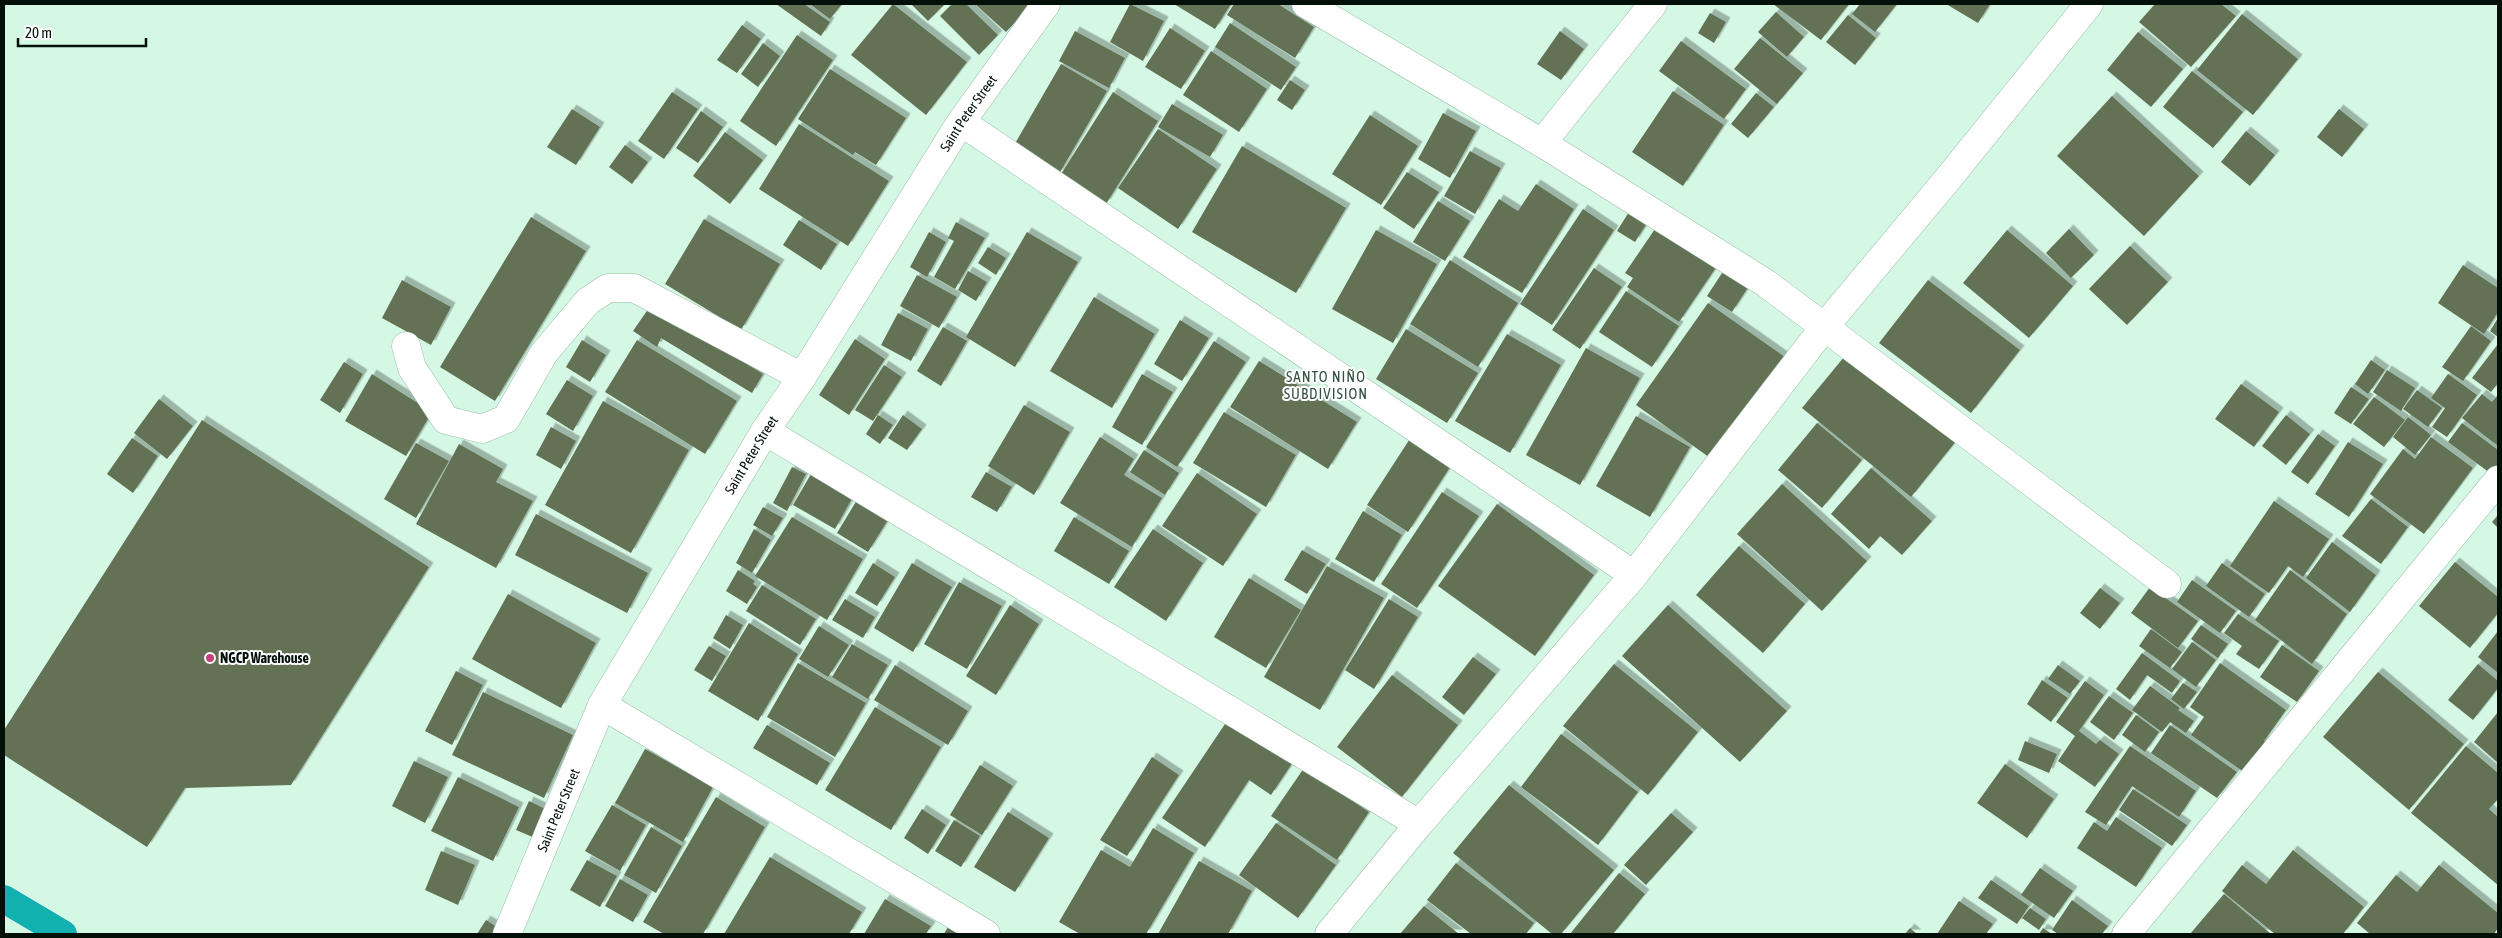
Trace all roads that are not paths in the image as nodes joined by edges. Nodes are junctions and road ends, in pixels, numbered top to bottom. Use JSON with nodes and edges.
{"nodes":[{"id":1,"x":1046,"y":4,"type":"edge"},
{"id":2,"x":1306,"y":4,"type":"edge"},
{"id":3,"x":1652,"y":4,"type":"edge"},
{"id":4,"x":2089,"y":4,"type":"edge"},
{"id":5,"x":961,"y":122,"type":"junction"},
{"id":6,"x":1542,"y":143,"type":"junction"},
{"id":7,"x":1825,"y":326,"type":"junction"},
{"id":8,"x":406,"y":346,"type":"dead end"},
{"id":9,"x":802,"y":377,"type":"junction"},
{"id":10,"x":765,"y":431,"type":"junction"},
{"id":11,"x":2498,"y":480,"type":"edge"},
{"id":12,"x":1634,"y":575,"type":"junction"},
{"id":13,"x":2167,"y":584,"type":"dead end"},
{"id":14,"x":602,"y":705,"type":"junction"},
{"id":15,"x":1419,"y":824,"type":"junction"},
{"id":16,"x":4,"y":899,"type":"edge"},
{"id":17,"x":63,"y":934,"type":"edge"},
{"id":18,"x":507,"y":934,"type":"edge"},
{"id":19,"x":986,"y":934,"type":"edge"},
{"id":20,"x":1329,"y":934,"type":"edge"},
{"id":21,"x":2126,"y":934,"type":"edge"}],
"edges":[{"from":1,"to":5,"type":"street","name":"Saint Peter Street"},
{"from":2,"to":6,"type":"street"},
{"from":3,"to":6,"type":"street"},
{"from":4,"to":7,"type":"street"},
{"from":5,"to":9,"type":"street","name":"Saint Peter Street"},
{"from":5,"to":12,"type":"street"},
{"from":6,"to":7,"type":"street"},
{"from":7,"to":12,"type":"street"},
{"from":7,"to":13,"type":"street"},
{"from":8,"to":9,"type":"street"},
{"from":9,"to":10,"type":"street","name":"Saint Peter Street"},
{"from":10,"to":14,"type":"street","name":"Saint Peter Street"},
{"from":10,"to":15,"type":"street"},
{"from":11,"to":21,"type":"street"},
{"from":12,"to":15,"type":"street"},
{"from":14,"to":18,"type":"street","name":"Saint Peter Street"},
{"from":14,"to":19,"type":"street"},
{"from":15,"to":20,"type":"street"},
{"from":16,"to":17,"type":"highway"}]}
